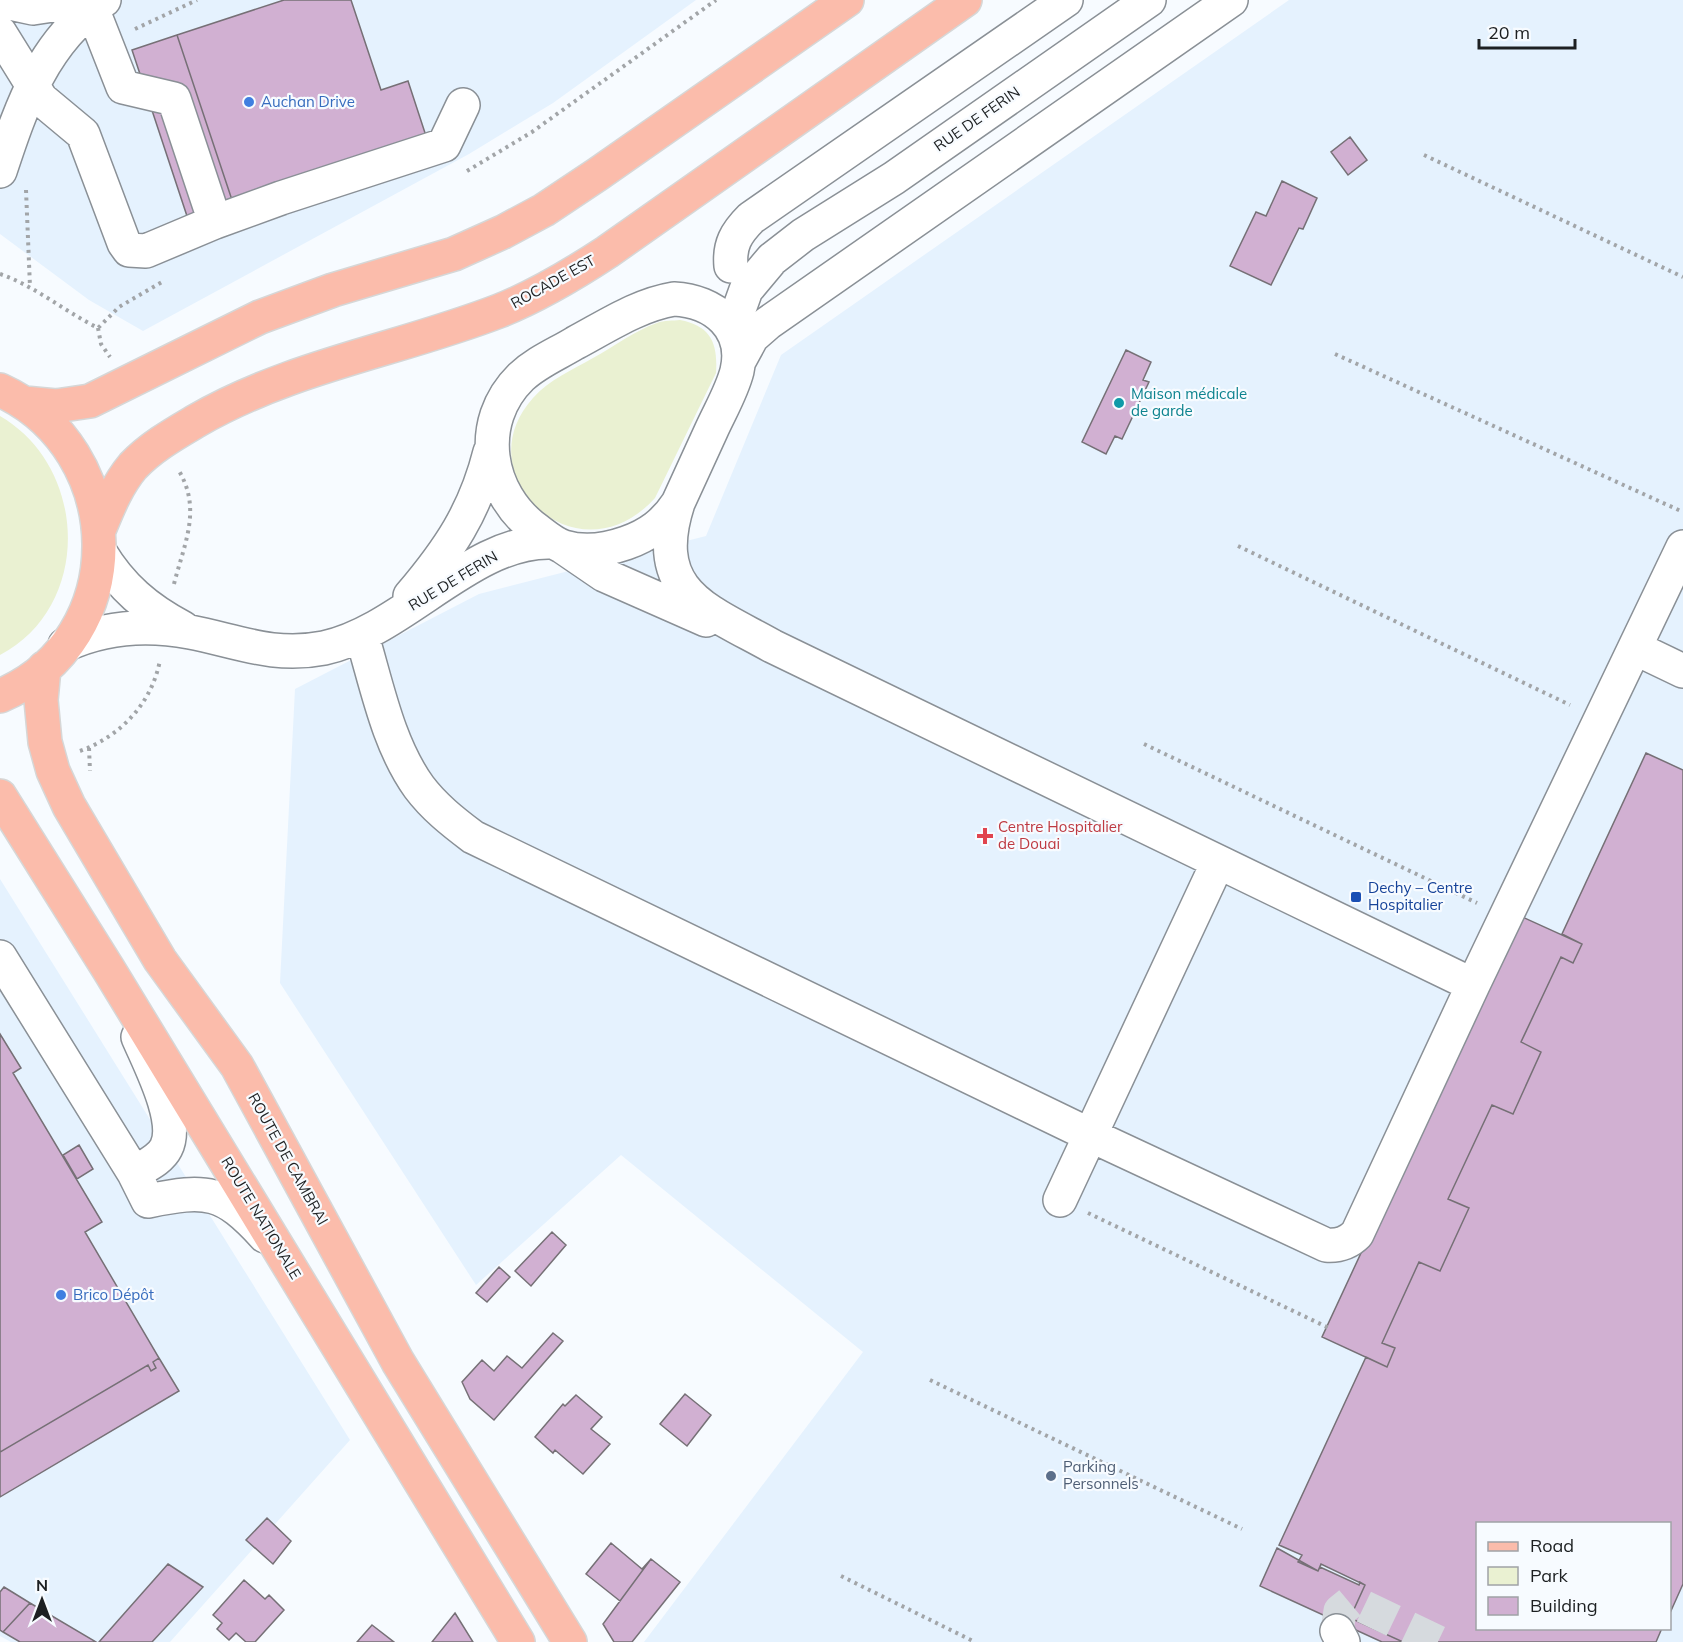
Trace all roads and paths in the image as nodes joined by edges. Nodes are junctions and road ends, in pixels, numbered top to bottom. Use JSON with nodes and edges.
{"nodes":[{"id":1,"x":847,"y":0,"type":"edge"},
{"id":2,"x":965,"y":0,"type":"edge"},
{"id":3,"x":1066,"y":0,"type":"edge"},
{"id":4,"x":1149,"y":0,"type":"edge"},
{"id":5,"x":1231,"y":0,"type":"edge"},
{"id":6,"x":0,"y":1,"type":"edge"},
{"id":7,"x":94,"y":3,"type":"edge"},
{"id":8,"x":0,"y":33,"type":"edge"},
{"id":9,"x":31,"y":86,"type":"junction"},
{"id":10,"x":463,"y":105,"type":"dead end"},
{"id":11,"x":1424,"y":154,"type":"dead end"},
{"id":12,"x":0,"y":171,"type":"edge"},
{"id":13,"x":215,"y":222,"type":"junction"},
{"id":14,"x":803,"y":235,"type":"junction"},
{"id":15,"x":731,"y":266,"type":"junction"},
{"id":16,"x":1683,"y":277,"type":"edge"},
{"id":17,"x":674,"y":299,"type":"junction"},
{"id":18,"x":732,"y":329,"type":"junction"},
{"id":19,"x":1335,"y":354,"type":"dead end"},
{"id":20,"x":739,"y":361,"type":"junction"},
{"id":21,"x":12,"y":396,"type":"edge"},
{"id":22,"x":491,"y":448,"type":"junction"},
{"id":23,"x":678,"y":503,"type":"junction"},
{"id":24,"x":1683,"y":512,"type":"edge"},
{"id":25,"x":100,"y":541,"type":"junction"},
{"id":26,"x":557,"y":544,"type":"junction"},
{"id":27,"x":1238,"y":546,"type":"dead end"},
{"id":28,"x":1683,"y":547,"type":"edge"},
{"id":29,"x":390,"y":619,"type":"junction"},
{"id":30,"x":190,"y":632,"type":"junction"},
{"id":31,"x":362,"y":636,"type":"junction"},
{"id":32,"x":772,"y":646,"type":"junction"},
{"id":33,"x":1635,"y":648,"type":"junction"},
{"id":34,"x":55,"y":656,"type":"junction"},
{"id":35,"x":1683,"y":671,"type":"edge"},
{"id":36,"x":0,"y":696,"type":"edge"},
{"id":37,"x":1600,"y":720,"type":"junction"},
{"id":38,"x":1144,"y":744,"type":"dead end"},
{"id":39,"x":0,"y":796,"type":"edge"},
{"id":40,"x":1218,"y":862,"type":"junction"},
{"id":41,"x":1506,"y":916,"type":"junction"},
{"id":42,"x":0,"y":957,"type":"edge"},
{"id":43,"x":109,"y":970,"type":"junction"},
{"id":44,"x":1473,"y":985,"type":"junction"},
{"id":45,"x":1090,"y":1135,"type":"junction"},
{"id":46,"x":134,"y":1173,"type":"junction"},
{"id":47,"x":1060,"y":1200,"type":"joint"},
{"id":48,"x":285,"y":1257,"type":"junction"},
{"id":49,"x":1331,"y":1329,"type":"dead end"},
{"id":50,"x":930,"y":1380,"type":"dead end"},
{"id":51,"x":427,"y":1411,"type":"junction"},
{"id":52,"x":392,"y":1435,"type":"junction"},
{"id":53,"x":1242,"y":1529,"type":"dead end"},
{"id":54,"x":527,"y":1573,"type":"junction"},
{"id":55,"x":841,"y":1576,"type":"dead end"},
{"id":56,"x":490,"y":1596,"type":"junction"},
{"id":57,"x":518,"y":1642,"type":"edge"},
{"id":58,"x":570,"y":1642,"type":"edge"},
{"id":59,"x":975,"y":1642,"type":"edge"}],
"edges":[{"from":1,"to":21,"type":"main road"},
{"from":2,"to":25,"type":"main road","name":"ROCADE EST"},
{"from":3,"to":15,"type":"street"},
{"from":4,"to":14,"type":"street","name":"RUE DE FERIN"},
{"from":5,"to":20,"type":"street"},
{"from":6,"to":7,"type":"street"},
{"from":7,"to":9,"type":"street"},
{"from":7,"to":13,"type":"street"},
{"from":8,"to":9,"type":"street"},
{"from":9,"to":12,"type":"street"},
{"from":9,"to":13,"type":"street"},
{"from":10,"to":13,"type":"street"},
{"from":11,"to":16,"type":"path"},
{"from":14,"to":15,"type":"street","name":"RUE DE FERIN"},
{"from":14,"to":18,"type":"street","name":"RUE DE FERIN"},
{"from":15,"to":17,"type":"street","name":"RUE DE FERIN"},
{"from":17,"to":18,"type":"street"},
{"from":17,"to":22,"type":"street"},
{"from":18,"to":20,"type":"street"},
{"from":19,"to":24,"type":"path"},
{"from":20,"to":23,"type":"street"},
{"from":21,"to":25,"type":"main road"},
{"from":22,"to":26,"type":"street"},
{"from":22,"to":29,"type":"street","name":"RUE DE FERIN"},
{"from":23,"to":26,"type":"street","name":"RUE DE FERIN"},
{"from":23,"to":32,"type":"street"},
{"from":25,"to":30,"type":"street","name":"RUE DE FERIN"},
{"from":25,"to":34,"type":"main road"},
{"from":26,"to":29,"type":"street","name":"RUE DE FERIN"},
{"from":26,"to":32,"type":"street"},
{"from":27,"to":37,"type":"path"},
{"from":28,"to":33,"type":"street"},
{"from":29,"to":31,"type":"street","name":"RUE DE FERIN"},
{"from":30,"to":31,"type":"street","name":"RUE DE FERIN"},
{"from":30,"to":34,"type":"street","name":"RUE DE FERIN"},
{"from":31,"to":45,"type":"street"},
{"from":32,"to":40,"type":"street"},
{"from":33,"to":35,"type":"street"},
{"from":33,"to":37,"type":"street"},
{"from":34,"to":36,"type":"main road"},
{"from":34,"to":51,"type":"main road","name":"ROUTE DE CAMBRAI"},
{"from":37,"to":41,"type":"street"},
{"from":38,"to":41,"type":"path"},
{"from":39,"to":43,"type":"main road","name":"ROUTE NATIONALE"},
{"from":40,"to":44,"type":"street"},
{"from":40,"to":45,"type":"street"},
{"from":41,"to":44,"type":"street"},
{"from":42,"to":46,"type":"street"},
{"from":43,"to":46,"type":"street"},
{"from":43,"to":48,"type":"main road","name":"ROUTE NATIONALE"},
{"from":44,"to":45,"type":"street"},
{"from":45,"to":47,"type":"street"},
{"from":46,"to":48,"type":"street"},
{"from":47,"to":49,"type":"path"},
{"from":48,"to":52,"type":"main road","name":"ROUTE NATIONALE"},
{"from":50,"to":53,"type":"path"},
{"from":51,"to":52,"type":"main road"},
{"from":51,"to":54,"type":"main road","name":"ROUTE DE CAMBRAI"},
{"from":52,"to":56,"type":"main road","name":"ROUTE NATIONALE"},
{"from":54,"to":56,"type":"main road"},
{"from":54,"to":58,"type":"main road","name":"ROUTE DE CAMBRAI"},
{"from":55,"to":59,"type":"path"},
{"from":56,"to":57,"type":"main road","name":"ROUTE NATIONALE"}]}
